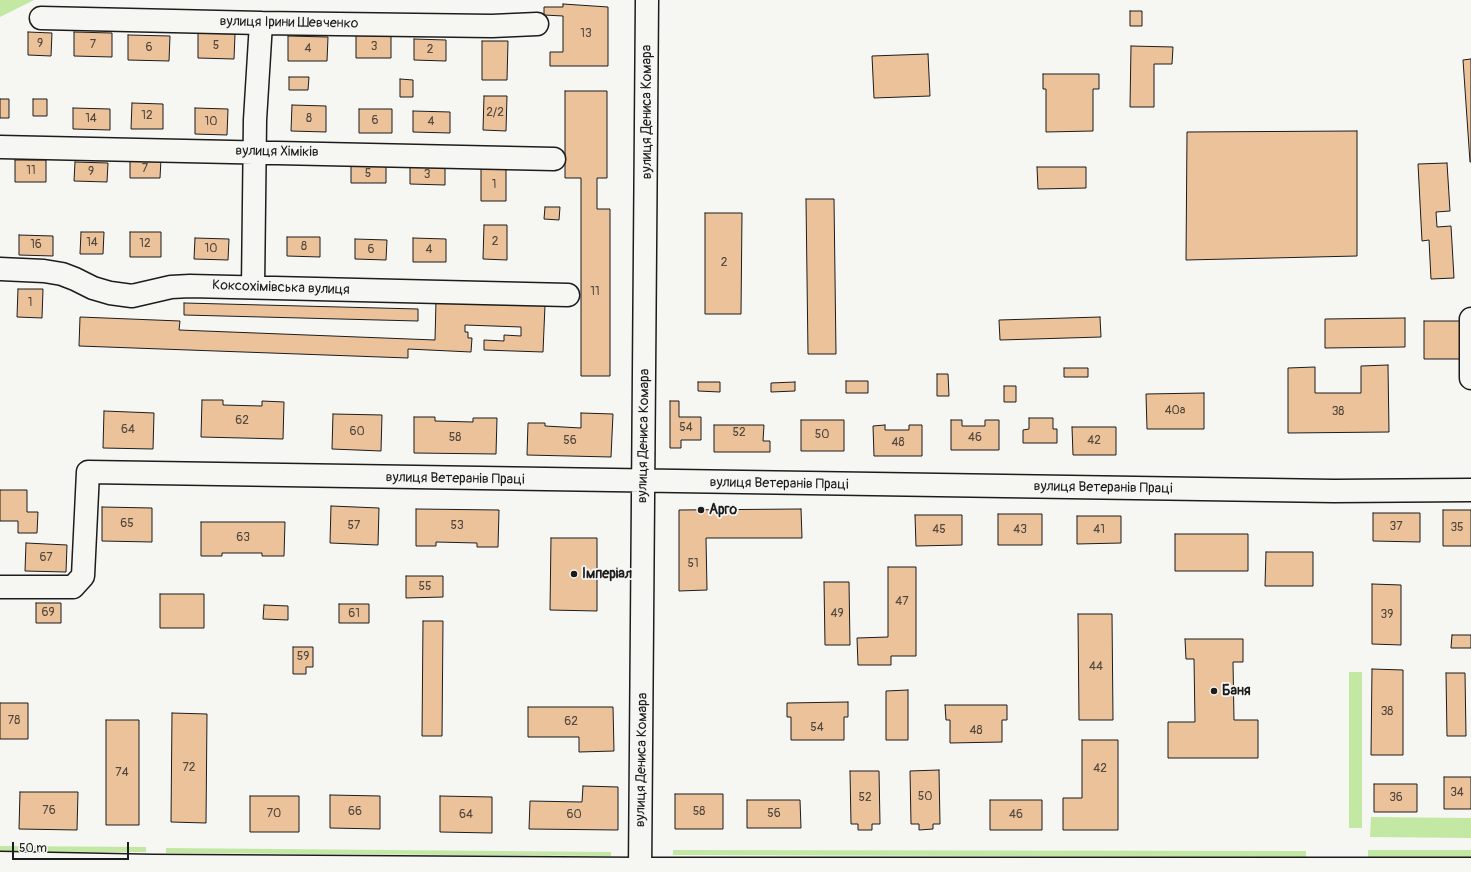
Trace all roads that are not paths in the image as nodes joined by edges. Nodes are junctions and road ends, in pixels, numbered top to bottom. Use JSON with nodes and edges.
{"nodes":[{"id":1,"x":647,"y":0,"type":"edge"},
{"id":2,"x":41,"y":18,"type":"dead end"},
{"id":3,"x":261,"y":23,"type":"junction"},
{"id":4,"x":537,"y":24,"type":"dead end"},
{"id":5,"x":0,"y":147,"type":"edge"},
{"id":6,"x":255,"y":152,"type":"junction"},
{"id":7,"x":554,"y":159,"type":"dead end"},
{"id":8,"x":0,"y":269,"type":"edge"},
{"id":9,"x":253,"y":287,"type":"junction"},
{"id":10,"x":568,"y":295,"type":"dead end"},
{"id":11,"x":1471,"y":319,"type":"edge"},
{"id":12,"x":1471,"y":378,"type":"edge"},
{"id":13,"x":644,"y":482,"type":"junction"},
{"id":14,"x":1471,"y":490,"type":"edge"},
{"id":15,"x":0,"y":587,"type":"edge"},
{"id":16,"x":0,"y":863,"type":"edge"},
{"id":17,"x":1471,"y":869,"type":"edge"},
{"id":18,"x":640,"y":871,"type":"edge"}],
"edges":[{"from":1,"to":13,"type":"street","name":"вулиця Дениса Комара"},
{"from":2,"to":3,"type":"street","name":"вулиця Ірини Шевченко"},
{"from":3,"to":4,"type":"street","name":"вулиця Ірини Шевченко"},
{"from":3,"to":6,"type":"street"},
{"from":5,"to":6,"type":"street","name":"вулиця Хіміків"},
{"from":6,"to":7,"type":"street","name":"вулиця Хіміків"},
{"from":6,"to":9,"type":"street"},
{"from":8,"to":9,"type":"street","name":"Коксохімівська вулиця"},
{"from":9,"to":10,"type":"street","name":"Коксохімівська вулиця"},
{"from":11,"to":12,"type":"street"},
{"from":13,"to":14,"type":"street","name":"вулиця Ветеранів Праці"},
{"from":13,"to":15,"type":"street","name":"вулиця Ветеранів Праці"},
{"from":13,"to":18,"type":"street","name":"вулиця Дениса Комара"},
{"from":16,"to":18,"type":"street"},
{"from":17,"to":18,"type":"street"}]}
